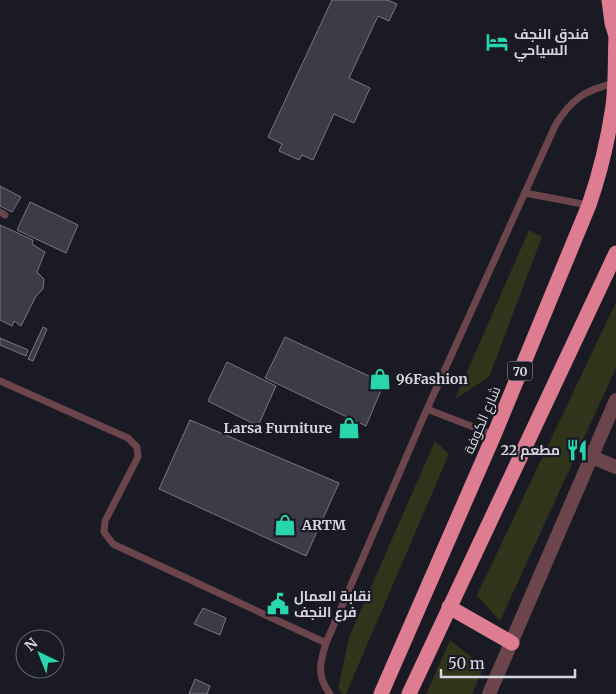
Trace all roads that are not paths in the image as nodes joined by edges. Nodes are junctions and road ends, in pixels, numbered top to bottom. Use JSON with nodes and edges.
{"nodes":[{"id":1,"x":609,"y":3,"type":"edge"},
{"id":2,"x":616,"y":36,"type":"edge"},
{"id":3,"x":615,"y":82,"type":"edge"},
{"id":4,"x":525,"y":193,"type":"junction"},
{"id":5,"x":589,"y":205,"type":"junction"},
{"id":6,"x":616,"y":253,"type":"edge"},
{"id":7,"x":0,"y":381,"type":"edge"},
{"id":8,"x":616,"y":400,"type":"edge"},
{"id":9,"x":427,"y":409,"type":"junction"},
{"id":10,"x":494,"y":435,"type":"junction"},
{"id":11,"x":592,"y":457,"type":"junction"},
{"id":12,"x":616,"y":468,"type":"edge"},
{"id":13,"x":449,"y":607,"type":"junction"},
{"id":14,"x":326,"y":643,"type":"junction"},
{"id":15,"x":512,"y":643,"type":"junction"},
{"id":16,"x":330,"y":694,"type":"edge"},
{"id":17,"x":381,"y":694,"type":"edge"},
{"id":18,"x":409,"y":694,"type":"edge"},
{"id":19,"x":489,"y":694,"type":"edge"}],
"edges":[{"from":1,"to":2,"type":"highway","number":"70"},
{"from":2,"to":3,"type":"highway","name":"شارع الكوفة","number":"70"},
{"from":3,"to":4,"type":"lane"},
{"from":3,"to":5,"type":"highway","name":"شارع الكوفة","number":"70"},
{"from":4,"to":5,"type":"lane"},
{"from":4,"to":9,"type":"lane"},
{"from":5,"to":10,"type":"highway","name":"شارع الكوفة","number":"70"},
{"from":6,"to":13,"type":"highway"},
{"from":7,"to":14,"type":"lane"},
{"from":8,"to":11,"type":"street"},
{"from":9,"to":10,"type":"lane"},
{"from":9,"to":14,"type":"lane"},
{"from":10,"to":17,"type":"highway","name":"شارع الكوفة","number":"70"},
{"from":11,"to":12,"type":"street"},
{"from":11,"to":15,"type":"street"},
{"from":13,"to":15,"type":"highway"},
{"from":13,"to":18,"type":"highway"},
{"from":14,"to":16,"type":"lane"},
{"from":15,"to":19,"type":"street"}]}
